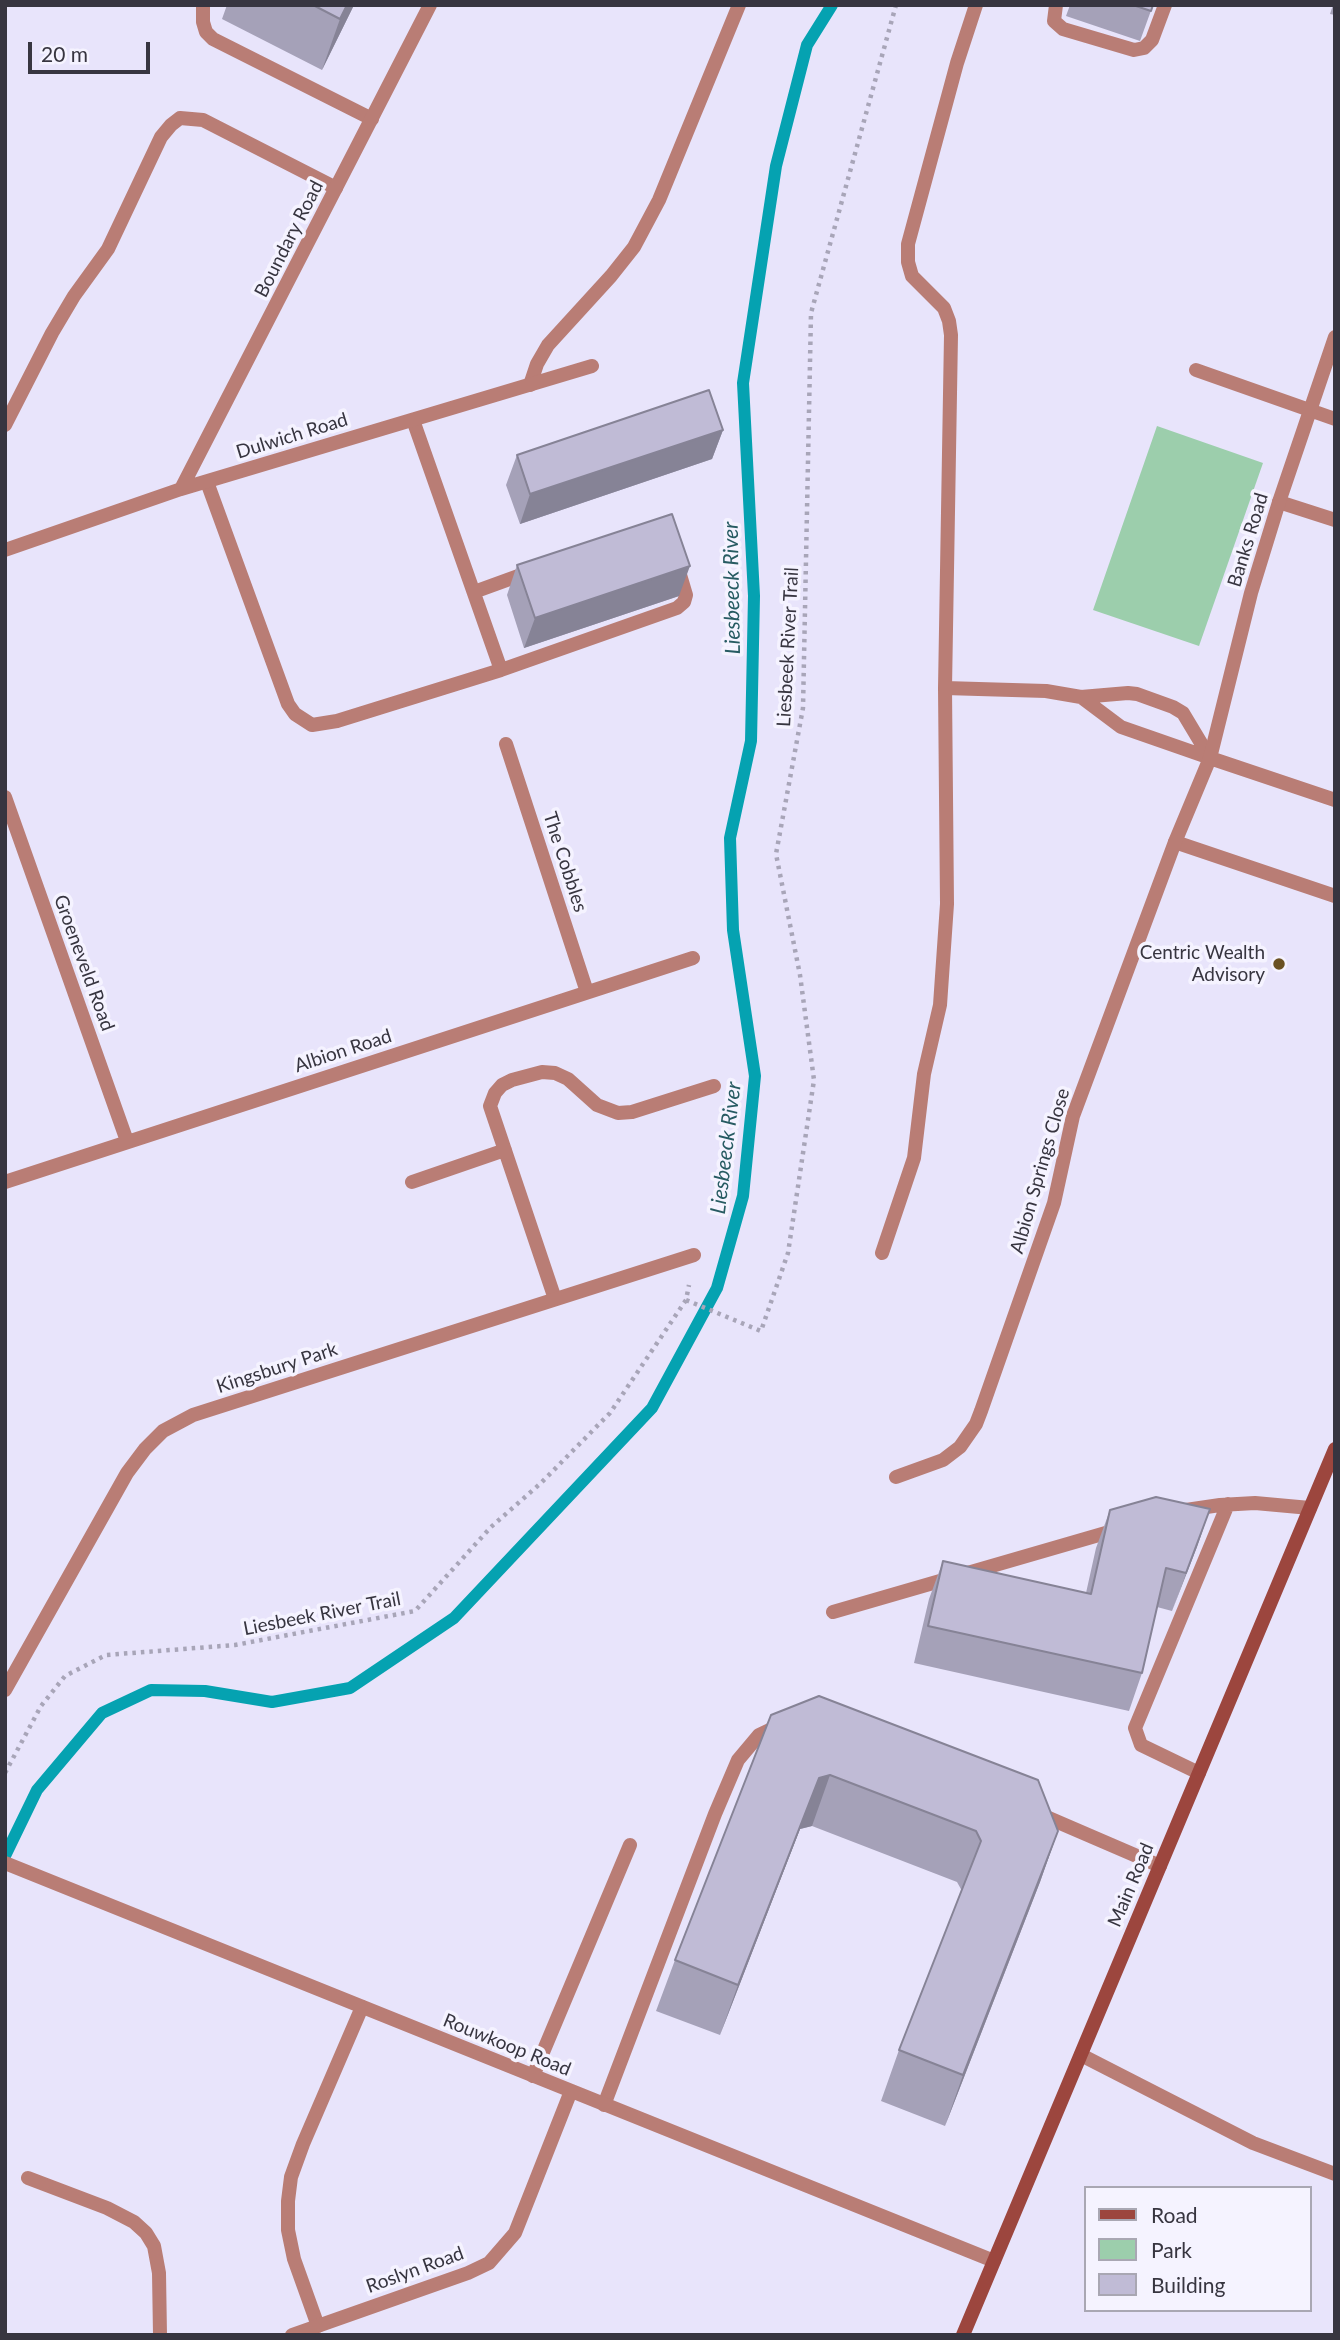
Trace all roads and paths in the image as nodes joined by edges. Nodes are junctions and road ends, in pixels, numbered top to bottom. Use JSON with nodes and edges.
{"nodes":[{"id":1,"x":203,"y":5,"type":"edge"},
{"id":2,"x":739,"y":5,"type":"edge"},
{"id":3,"x":896,"y":5,"type":"edge"},
{"id":4,"x":976,"y":5,"type":"edge"},
{"id":5,"x":1056,"y":5,"type":"edge"},
{"id":6,"x":1165,"y":5,"type":"edge"},
{"id":7,"x":427,"y":6,"type":"edge"},
{"id":8,"x":372,"y":119,"type":"junction"},
{"id":9,"x":336,"y":188,"type":"junction"},
{"id":10,"x":1335,"y":337,"type":"edge"},
{"id":11,"x":592,"y":366,"type":"dead end"},
{"id":12,"x":1196,"y":370,"type":"dead end"},
{"id":13,"x":530,"y":385,"type":"junction"},
{"id":14,"x":1311,"y":410,"type":"junction"},
{"id":15,"x":1335,"y":419,"type":"edge"},
{"id":16,"x":413,"y":420,"type":"junction"},
{"id":17,"x":5,"y":425,"type":"edge"},
{"id":18,"x":207,"y":482,"type":"junction"},
{"id":19,"x":181,"y":489,"type":"junction"},
{"id":20,"x":1279,"y":502,"type":"junction"},
{"id":21,"x":1335,"y":520,"type":"edge"},
{"id":22,"x":5,"y":550,"type":"edge"},
{"id":23,"x":671,"y":551,"type":"edge"},
{"id":24,"x":548,"y":566,"type":"edge"},
{"id":25,"x":474,"y":592,"type":"junction"},
{"id":26,"x":501,"y":670,"type":"junction"},
{"id":27,"x":945,"y":688,"type":"junction"},
{"id":28,"x":1081,"y":697,"type":"junction"},
{"id":29,"x":506,"y":744,"type":"dead end"},
{"id":30,"x":1210,"y":758,"type":"junction"},
{"id":31,"x":5,"y":797,"type":"edge"},
{"id":32,"x":1335,"y":800,"type":"edge"},
{"id":33,"x":1175,"y":842,"type":"junction"},
{"id":34,"x":1335,"y":896,"type":"edge"},
{"id":35,"x":694,"y":958,"type":"dead end"},
{"id":36,"x":587,"y":992,"type":"junction"},
{"id":37,"x":715,"y":1086,"type":"dead end"},
{"id":38,"x":127,"y":1142,"type":"junction"},
{"id":39,"x":505,"y":1150,"type":"junction"},
{"id":40,"x":5,"y":1182,"type":"edge"},
{"id":41,"x":412,"y":1182,"type":"dead end"},
{"id":42,"x":882,"y":1253,"type":"dead end"},
{"id":43,"x":694,"y":1255,"type":"dead end"},
{"id":44,"x":555,"y":1299,"type":"junction"},
{"id":45,"x":1335,"y":1450,"type":"edge"},
{"id":46,"x":896,"y":1477,"type":"dead end"},
{"id":47,"x":1227,"y":1504,"type":"junction"},
{"id":48,"x":1310,"y":1508,"type":"junction"},
{"id":49,"x":1175,"y":1512,"type":"edge"},
{"id":50,"x":1136,"y":1524,"type":"edge"},
{"id":51,"x":833,"y":1612,"type":"dead end"},
{"id":52,"x":5,"y":1690,"type":"edge"},
{"id":53,"x":790,"y":1724,"type":"edge"},
{"id":54,"x":5,"y":1773,"type":"edge"},
{"id":55,"x":1199,"y":1773,"type":"junction"},
{"id":56,"x":1020,"y":1806,"type":"edge"},
{"id":57,"x":630,"y":1846,"type":"dead end"},
{"id":58,"x":5,"y":1863,"type":"edge"},
{"id":59,"x":1160,"y":1866,"type":"junction"},
{"id":60,"x":362,"y":2007,"type":"junction"},
{"id":61,"x":1081,"y":2055,"type":"junction"},
{"id":62,"x":533,"y":2076,"type":"junction"},
{"id":63,"x":571,"y":2091,"type":"junction"},
{"id":64,"x":604,"y":2105,"type":"junction"},
{"id":65,"x":1335,"y":2174,"type":"edge"},
{"id":66,"x":28,"y":2179,"type":"dead end"},
{"id":67,"x":994,"y":2261,"type":"junction"},
{"id":68,"x":318,"y":2326,"type":"junction"},
{"id":69,"x":160,"y":2335,"type":"edge"},
{"id":70,"x":292,"y":2335,"type":"edge"},
{"id":71,"x":963,"y":2335,"type":"edge"}],
"edges":[{"from":1,"to":8,"type":"street"},
{"from":2,"to":13,"type":"street"},
{"from":3,"to":54,"type":"path","name":"Liesbeek River Trail"},
{"from":4,"to":27,"type":"street"},
{"from":5,"to":6,"type":"street"},
{"from":7,"to":8,"type":"street","name":"Boundary Road"},
{"from":8,"to":9,"type":"street","name":"Boundary Road"},
{"from":9,"to":17,"type":"street"},
{"from":9,"to":19,"type":"street","name":"Boundary Road"},
{"from":10,"to":14,"type":"street","name":"Banks Road"},
{"from":11,"to":13,"type":"street","name":"Dulwich Road"},
{"from":12,"to":14,"type":"street"},
{"from":13,"to":16,"type":"street","name":"Dulwich Road"},
{"from":14,"to":15,"type":"street"},
{"from":14,"to":20,"type":"street","name":"Banks Road"},
{"from":16,"to":18,"type":"street","name":"Dulwich Road"},
{"from":16,"to":25,"type":"street"},
{"from":18,"to":19,"type":"street","name":"Dulwich Road"},
{"from":18,"to":26,"type":"street"},
{"from":19,"to":22,"type":"street","name":"Dulwich Road"},
{"from":20,"to":21,"type":"street"},
{"from":20,"to":30,"type":"street","name":"Banks Road"},
{"from":23,"to":26,"type":"street"},
{"from":24,"to":25,"type":"street"},
{"from":25,"to":26,"type":"street"},
{"from":27,"to":28,"type":"street"},
{"from":27,"to":42,"type":"street"},
{"from":28,"to":30,"type":"street"},
{"from":28,"to":30,"type":"street"},
{"from":29,"to":36,"type":"street","name":"The Cobbles"},
{"from":30,"to":32,"type":"street"},
{"from":30,"to":33,"type":"street","name":"Albion Springs Close"},
{"from":31,"to":38,"type":"street","name":"Groeneveld Road"},
{"from":33,"to":34,"type":"street"},
{"from":33,"to":46,"type":"street","name":"Albion Springs Close"},
{"from":35,"to":36,"type":"street","name":"Albion Road"},
{"from":36,"to":38,"type":"street","name":"Albion Road"},
{"from":37,"to":39,"type":"street"},
{"from":38,"to":40,"type":"street","name":"Albion Road"},
{"from":39,"to":41,"type":"street"},
{"from":39,"to":44,"type":"street"},
{"from":43,"to":44,"type":"street","name":"Kingsbury Park"},
{"from":44,"to":52,"type":"street","name":"Kingsbury Park"},
{"from":45,"to":48,"type":"main road","name":"Main Road"},
{"from":47,"to":48,"type":"street"},
{"from":47,"to":49,"type":"street"},
{"from":47,"to":55,"type":"street"},
{"from":48,"to":55,"type":"main road","name":"Main Road"},
{"from":50,"to":51,"type":"street"},
{"from":53,"to":64,"type":"street"},
{"from":55,"to":59,"type":"main road","name":"Main Road"},
{"from":56,"to":59,"type":"street"},
{"from":57,"to":62,"type":"street"},
{"from":58,"to":60,"type":"street","name":"Rouwkoop Road"},
{"from":59,"to":61,"type":"main road","name":"Main Road"},
{"from":60,"to":62,"type":"street","name":"Rouwkoop Road"},
{"from":60,"to":68,"type":"street"},
{"from":61,"to":65,"type":"street"},
{"from":61,"to":67,"type":"main road","name":"Main Road"},
{"from":62,"to":63,"type":"street","name":"Rouwkoop Road"},
{"from":63,"to":64,"type":"street","name":"Rouwkoop Road"},
{"from":63,"to":68,"type":"street","name":"Roslyn Road"},
{"from":64,"to":67,"type":"street","name":"Rouwkoop Road"},
{"from":66,"to":69,"type":"street"},
{"from":67,"to":71,"type":"main road","name":"Main Road"},
{"from":68,"to":70,"type":"street","name":"Roslyn Road"}]}
